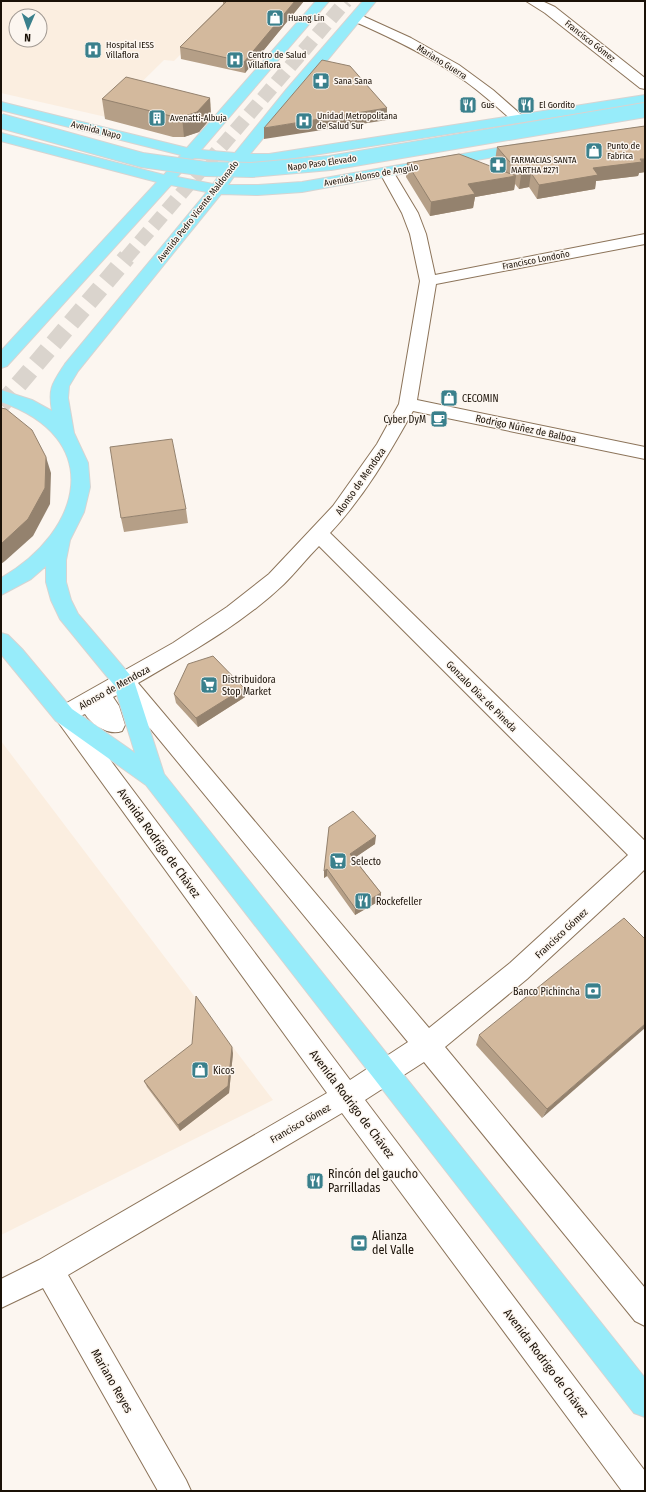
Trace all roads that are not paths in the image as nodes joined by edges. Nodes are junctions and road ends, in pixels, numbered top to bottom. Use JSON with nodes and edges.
{"nodes":[{"id":1,"x":323,"y":1,"type":"edge"},
{"id":2,"x":370,"y":1,"type":"edge"},
{"id":3,"x":532,"y":1,"type":"edge"},
{"id":4,"x":356,"y":17,"type":"junction"},
{"id":5,"x":645,"y":85,"type":"edge"},
{"id":6,"x":645,"y":98,"type":"edge"},
{"id":7,"x":1,"y":106,"type":"edge"},
{"id":8,"x":645,"y":110,"type":"edge"},
{"id":9,"x":519,"y":119,"type":"junction"},
{"id":10,"x":1,"y":121,"type":"edge"},
{"id":11,"x":1,"y":137,"type":"edge"},
{"id":12,"x":541,"y":145,"type":"edge"},
{"id":13,"x":190,"y":153,"type":"junction"},
{"id":14,"x":238,"y":158,"type":"junction"},
{"id":15,"x":386,"y":173,"type":"junction"},
{"id":16,"x":167,"y":180,"type":"junction"},
{"id":17,"x":217,"y":188,"type":"junction"},
{"id":18,"x":645,"y":239,"type":"edge"},
{"id":19,"x":428,"y":280,"type":"junction"},
{"id":20,"x":1,"y":362,"type":"edge"},
{"id":21,"x":1,"y":396,"type":"edge"},
{"id":22,"x":408,"y":404,"type":"junction"},
{"id":23,"x":65,"y":433,"type":"junction"},
{"id":24,"x":645,"y":453,"type":"edge"},
{"id":25,"x":319,"y":534,"type":"junction"},
{"id":26,"x":60,"y":540,"type":"junction"},
{"id":27,"x":1,"y":588,"type":"edge"},
{"id":28,"x":1,"y":642,"type":"edge"},
{"id":29,"x":123,"y":681,"type":"junction"},
{"id":30,"x":64,"y":714,"type":"junction"},
{"id":31,"x":154,"y":778,"type":"junction"},
{"id":32,"x":644,"y":855,"type":"edge"},
{"id":33,"x":427,"y":1045,"type":"junction"},
{"id":34,"x":386,"y":1073,"type":"junction"},
{"id":35,"x":346,"y":1096,"type":"junction"},
{"id":36,"x":49,"y":1270,"type":"junction"},
{"id":37,"x":1,"y":1294,"type":"edge"},
{"id":38,"x":645,"y":1311,"type":"edge"},
{"id":39,"x":645,"y":1402,"type":"edge"},
{"id":40,"x":175,"y":1491,"type":"edge"},
{"id":41,"x":641,"y":1491,"type":"edge"}],
"edges":[{"from":1,"to":13,"type":"main road"},
{"from":2,"to":4,"type":"main road","name":"Avenida Pedro Vicente Maldonado"},
{"from":3,"to":5,"type":"street","name":"Francisco Gómez"},
{"from":4,"to":9,"type":"street","name":"Mariano Guerra"},
{"from":4,"to":14,"type":"main road","name":"Avenida Pedro Vicente Maldonado"},
{"from":6,"to":9,"type":"main road"},
{"from":7,"to":13,"type":"main road","name":"Avenida Napo"},
{"from":8,"to":10,"type":"main road","name":"Napo Paso Elevado","bridge":true},
{"from":9,"to":14,"type":"main road"},
{"from":11,"to":16,"type":"main road"},
{"from":12,"to":15,"type":"main road","name":"Avenida Alonso de Angulo"},
{"from":13,"to":14,"type":"main road"},
{"from":13,"to":16,"type":"main road"},
{"from":14,"to":17,"type":"main road","name":"Avenida Pedro Vicente Maldonado"},
{"from":15,"to":17,"type":"main road","name":"Avenida Alonso de Angulo"},
{"from":15,"to":19,"type":"street","name":"Alonso de Mendoza"},
{"from":16,"to":17,"type":"main road","name":"Avenida Alonso de Angulo"},
{"from":16,"to":20,"type":"main road"},
{"from":17,"to":23,"type":"main road","name":"Avenida Pedro Vicente Maldonado"},
{"from":18,"to":19,"type":"street","name":"Francisco Londoño"},
{"from":19,"to":22,"type":"street","name":"Alonso de Mendoza"},
{"from":21,"to":23,"type":"main road"},
{"from":22,"to":24,"type":"street","name":"Rodrigo Núñez de Balboa"},
{"from":22,"to":25,"type":"street","name":"Alonso de Mendoza"},
{"from":23,"to":26,"type":"main road"},
{"from":25,"to":29,"type":"street","name":"Alonso de Mendoza"},
{"from":25,"to":32,"type":"street","name":"Gonzalo Díaz de Pineda"},
{"from":26,"to":27,"type":"main road"},
{"from":26,"to":29,"type":"main road","name":"Avenida Rodrigo de Chávez"},
{"from":28,"to":30,"type":"main road","name":"Avenida Rodrigo de Chávez"},
{"from":29,"to":30,"type":"street","name":"Alonso de Mendoza"},
{"from":29,"to":31,"type":"main road","name":"Avenida Rodrigo de Chávez"},
{"from":29,"to":33,"type":"street","name":"Avenida Rodrigo de Chávez"},
{"from":30,"to":31,"type":"main road","name":"Avenida Rodrigo de Chávez"},
{"from":30,"to":35,"type":"street","name":"Avenida Rodrigo de Chávez"},
{"from":31,"to":34,"type":"main road","name":"Avenida Rodrigo de Chávez"},
{"from":32,"to":33,"type":"street","name":"Francisco Gómez"},
{"from":33,"to":34,"type":"street","name":"Francisco Gómez"},
{"from":33,"to":38,"type":"street","name":"Avenida Rodrigo de Chávez"},
{"from":34,"to":35,"type":"street","name":"Francisco Gómez"},
{"from":34,"to":39,"type":"main road","name":"Avenida Rodrigo de Chávez"},
{"from":35,"to":36,"type":"street","name":"Francisco Gómez"},
{"from":35,"to":41,"type":"street","name":"Avenida Rodrigo de Chávez"},
{"from":36,"to":37,"type":"street","name":"Francisco Gómez"},
{"from":36,"to":40,"type":"street","name":"Mariano Reyes"}]}
